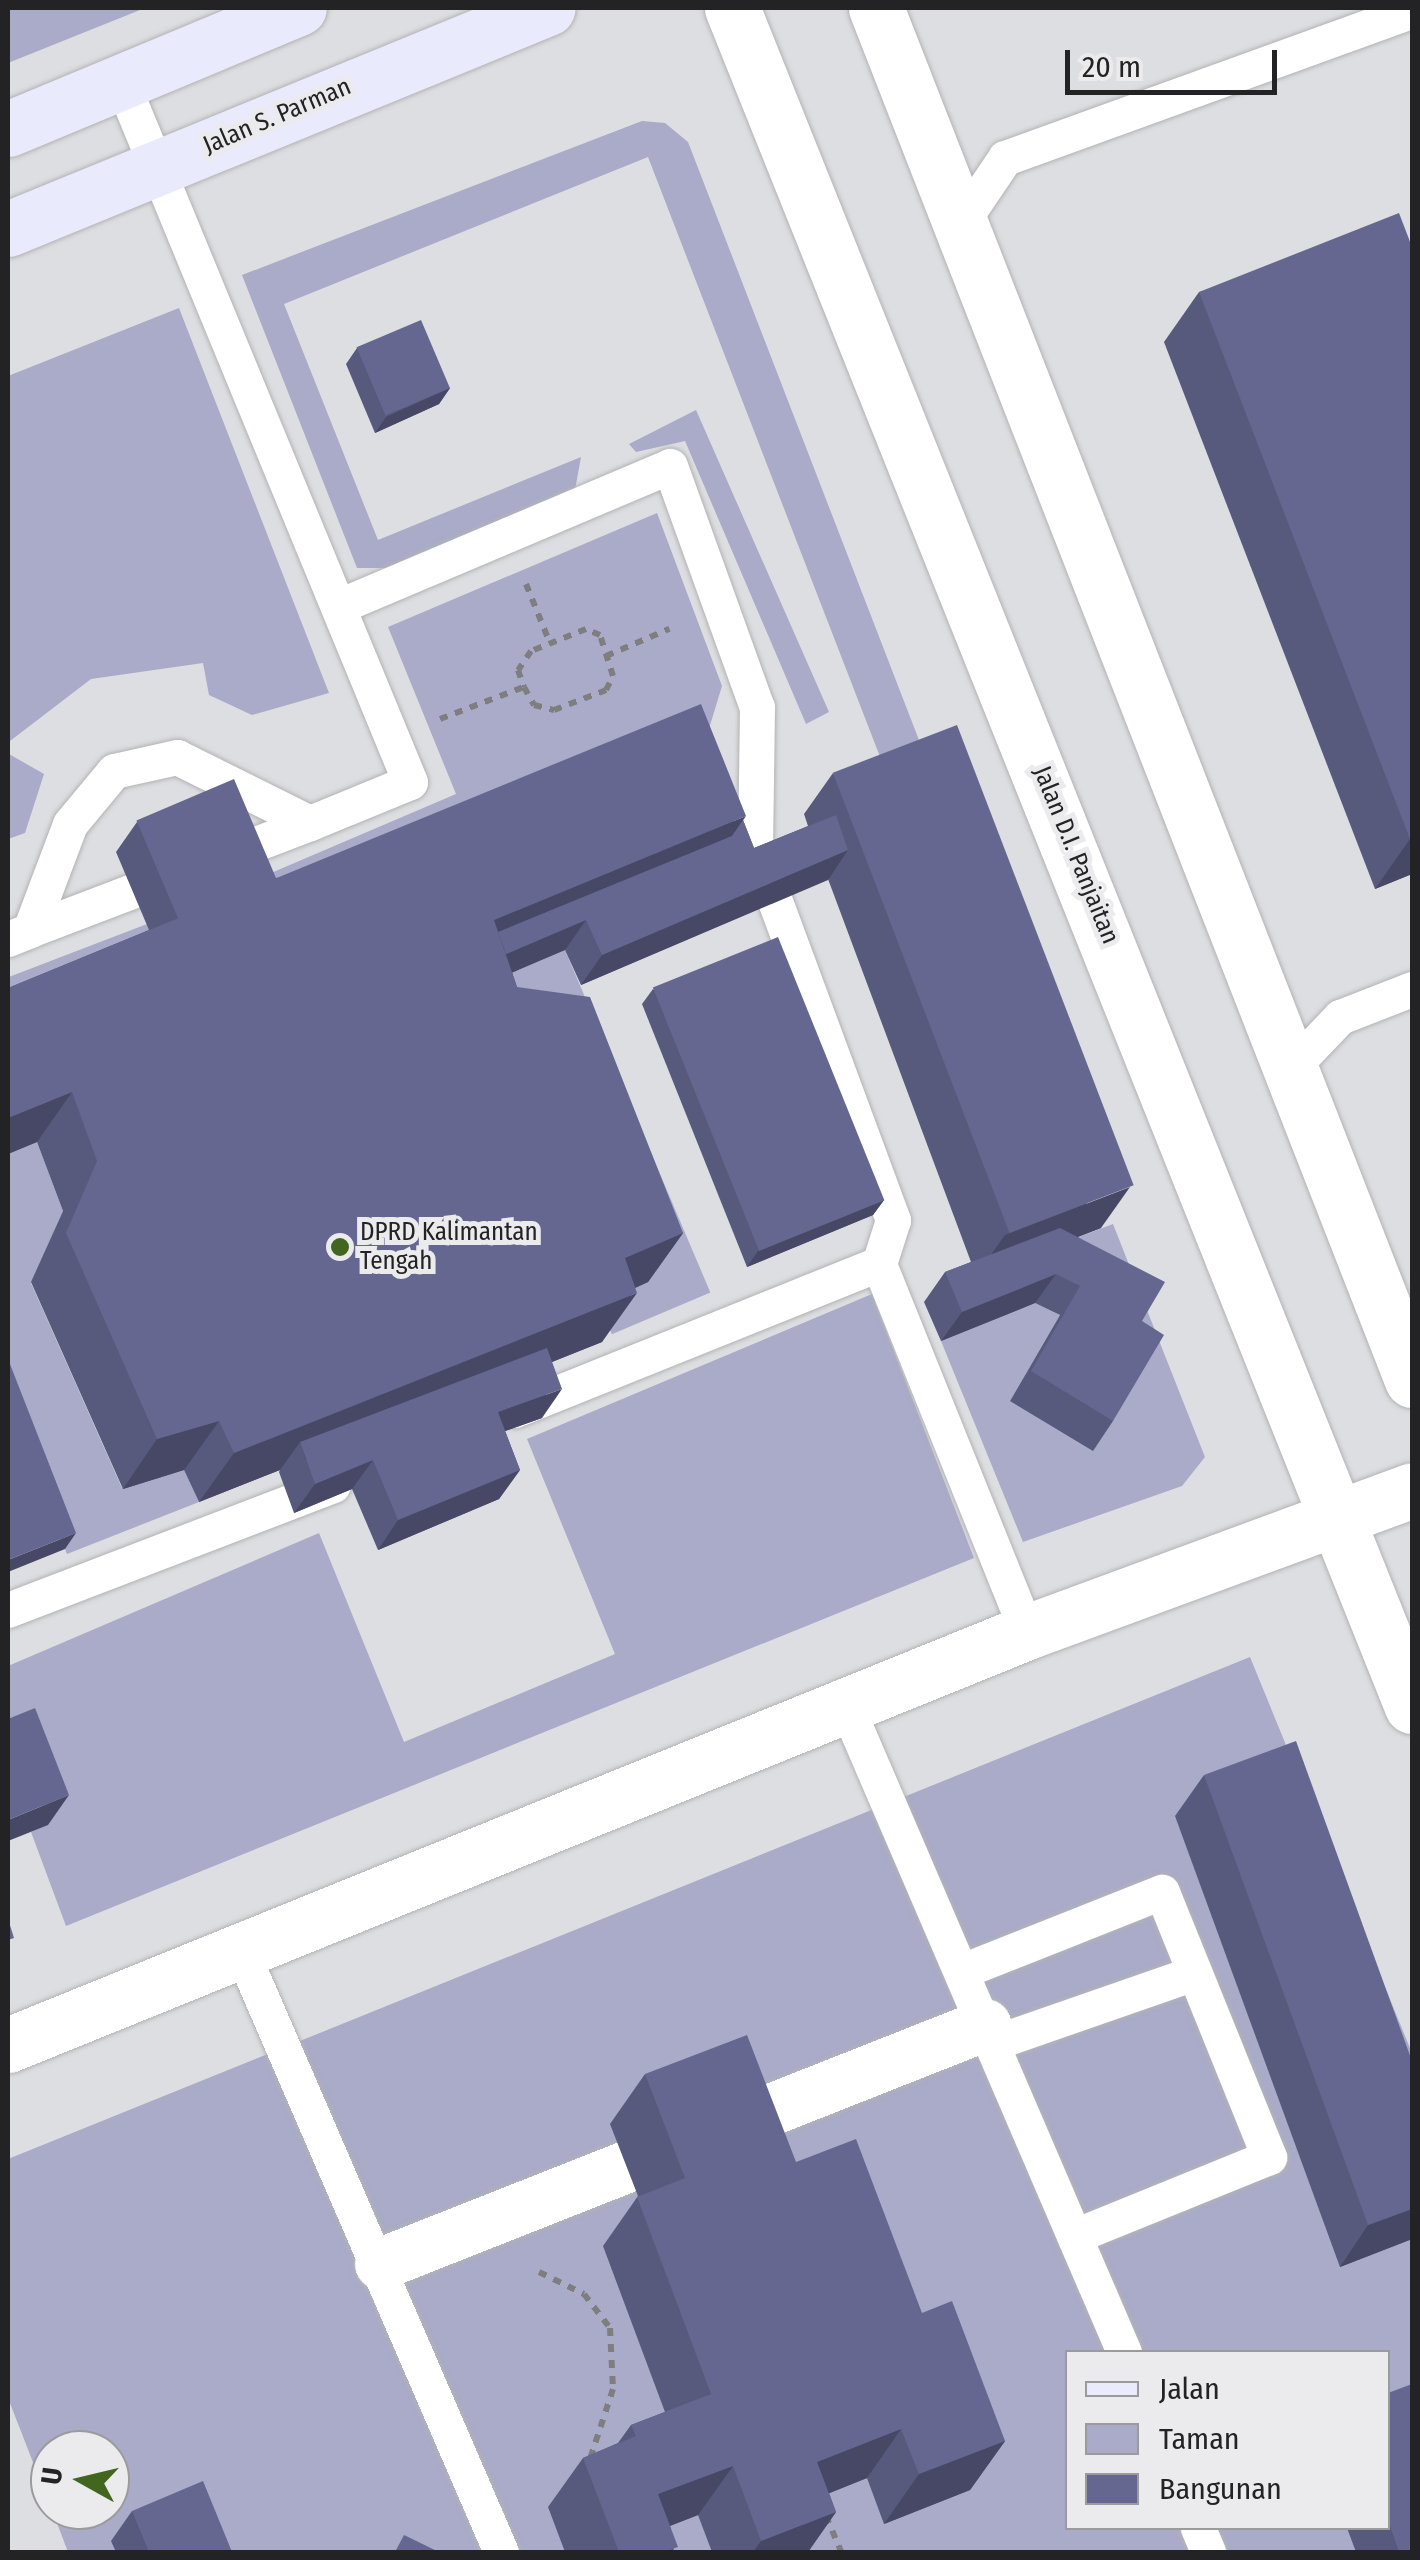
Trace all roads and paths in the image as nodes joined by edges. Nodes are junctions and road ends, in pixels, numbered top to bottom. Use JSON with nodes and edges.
{"nodes":[{"id":1,"x":299,"y":8,"type":"edge"},
{"id":2,"x":548,"y":8,"type":"edge"},
{"id":3,"x":732,"y":8,"type":"edge"},
{"id":4,"x":876,"y":8,"type":"edge"},
{"id":5,"x":1412,"y":10,"type":"edge"},
{"id":6,"x":121,"y":81,"type":"junction"},
{"id":7,"x":8,"y":128,"type":"edge"},
{"id":8,"x":151,"y":168,"type":"junction"},
{"id":9,"x":963,"y":220,"type":"junction"},
{"id":10,"x":8,"y":229,"type":"edge"},
{"id":11,"x":339,"y":606,"type":"junction"},
{"id":12,"x":721,"y":606,"type":"junction"},
{"id":13,"x":606,"y":656,"type":"junction"},
{"id":14,"x":524,"y":687,"type":"junction"},
{"id":15,"x":392,"y":738,"type":"junction"},
{"id":16,"x":310,"y":823,"type":"junction"},
{"id":17,"x":19,"y":935,"type":"edge"},
{"id":18,"x":1412,"y":989,"type":"edge"},
{"id":19,"x":1296,"y":1063,"type":"junction"},
{"id":20,"x":879,"y":1264,"type":"junction"},
{"id":21,"x":1412,"y":1380,"type":"edge"},
{"id":22,"x":475,"y":1427,"type":"edge"},
{"id":23,"x":368,"y":1470,"type":"edge"},
{"id":24,"x":1412,"y":1490,"type":"edge"},
{"id":25,"x":1338,"y":1516,"type":"junction"},
{"id":26,"x":8,"y":1610,"type":"edge"},
{"id":27,"x":1027,"y":1632,"type":"junction"},
{"id":28,"x":1412,"y":1706,"type":"edge"},
{"id":29,"x":848,"y":1710,"type":"junction"},
{"id":30,"x":243,"y":1956,"type":"junction"},
{"id":31,"x":962,"y":1971,"type":"junction"},
{"id":32,"x":1194,"y":1972,"type":"junction"},
{"id":33,"x":989,"y":2034,"type":"junction"},
{"id":34,"x":8,"y":2045,"type":"edge"},
{"id":35,"x":456,"y":2234,"type":"junction"},
{"id":36,"x":1074,"y":2236,"type":"junction"},
{"id":37,"x":382,"y":2264,"type":"junction"},
{"id":38,"x":1123,"y":2350,"type":"edge"},
{"id":39,"x":586,"y":2466,"type":"edge"},
{"id":40,"x":819,"y":2498,"type":"edge"},
{"id":41,"x":501,"y":2552,"type":"edge"},
{"id":42,"x":840,"y":2552,"type":"edge"}],
"edges":[{"from":1,"to":6,"type":"main road"},
{"from":2,"to":8,"type":"main road","name":"Jalan S. Parman"},
{"from":3,"to":25,"type":"street","name":"Jalan D.I. Panjaitan"},
{"from":4,"to":9,"type":"street"},
{"from":5,"to":9,"type":"lane"},
{"from":6,"to":7,"type":"main road"},
{"from":6,"to":8,"type":"lane"},
{"from":8,"to":10,"type":"main road","name":"Jalan S. Parman"},
{"from":8,"to":11,"type":"lane"},
{"from":9,"to":19,"type":"street"},
{"from":11,"to":12,"type":"lane"},
{"from":11,"to":15,"type":"lane"},
{"from":12,"to":13,"type":"path"},
{"from":12,"to":20,"type":"lane"},
{"from":13,"to":14,"type":"path"},
{"from":13,"to":14,"type":"path"},
{"from":14,"to":15,"type":"path"},
{"from":15,"to":16,"type":"lane"},
{"from":16,"to":17,"type":"lane"},
{"from":16,"to":17,"type":"lane"},
{"from":18,"to":19,"type":"lane"},
{"from":19,"to":21,"type":"street"},
{"from":20,"to":22,"type":"lane"},
{"from":20,"to":27,"type":"lane"},
{"from":23,"to":26,"type":"lane"},
{"from":24,"to":25,"type":"street"},
{"from":25,"to":27,"type":"street"},
{"from":25,"to":28,"type":"street","name":"Jalan D.I. Panjaitan"},
{"from":27,"to":29,"type":"street"},
{"from":29,"to":30,"type":"street"},
{"from":29,"to":31,"type":"lane"},
{"from":30,"to":34,"type":"street"},
{"from":30,"to":37,"type":"lane"},
{"from":31,"to":32,"type":"lane"},
{"from":31,"to":33,"type":"lane"},
{"from":32,"to":33,"type":"lane"},
{"from":32,"to":36,"type":"lane"},
{"from":33,"to":35,"type":"street"},
{"from":33,"to":36,"type":"lane"},
{"from":35,"to":37,"type":"street"},
{"from":35,"to":39,"type":"path"},
{"from":36,"to":38,"type":"lane"},
{"from":37,"to":41,"type":"lane"},
{"from":40,"to":42,"type":"path"}]}
